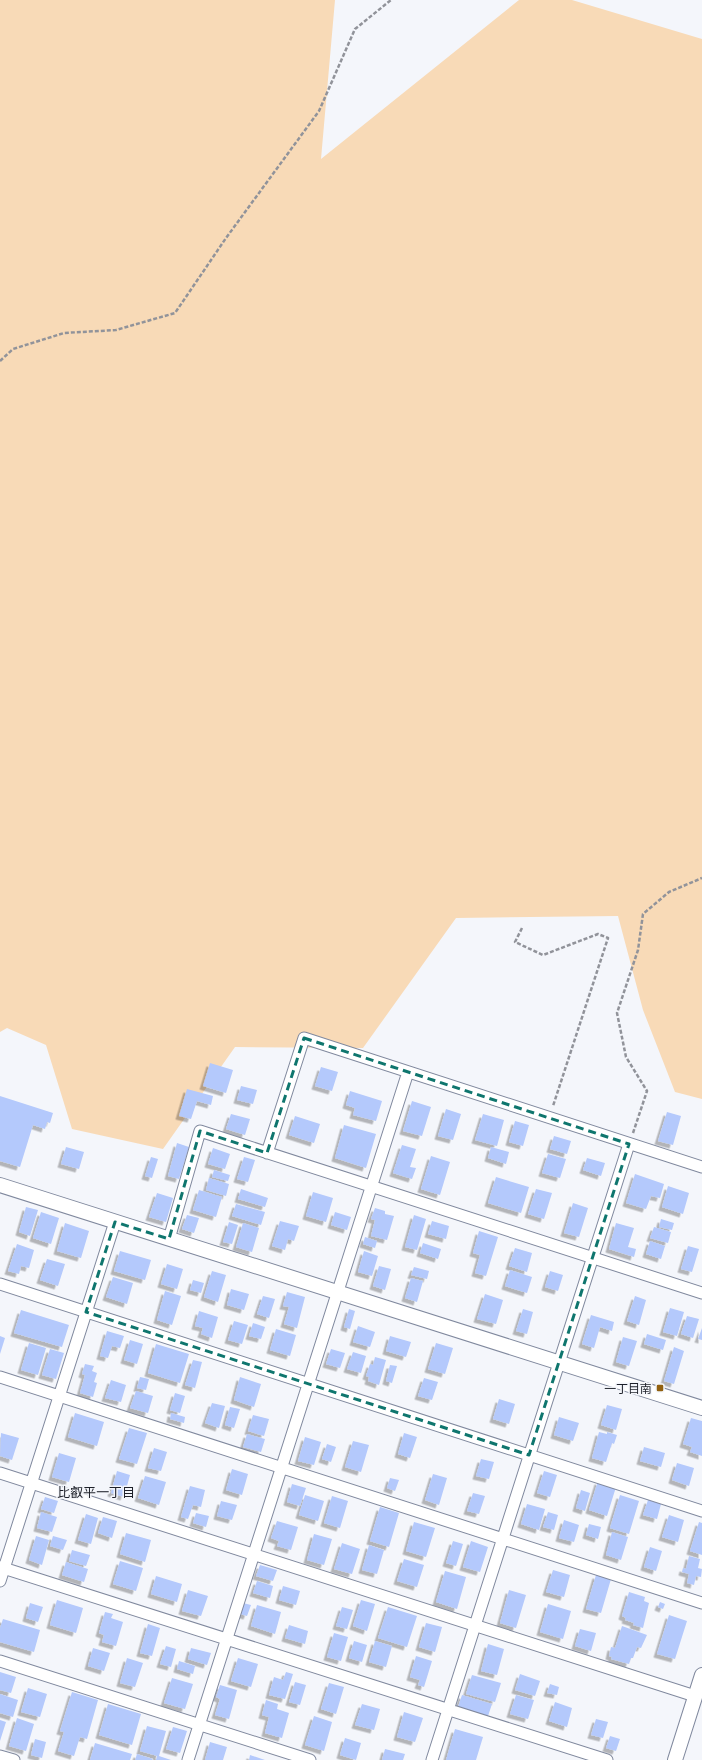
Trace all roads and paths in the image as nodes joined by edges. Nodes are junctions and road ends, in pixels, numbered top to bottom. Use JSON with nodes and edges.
{"nodes":[{"id":1,"x":391,"y":0,"type":"edge"},
{"id":2,"x":0,"y":360,"type":"edge"},
{"id":3,"x":702,"y":878,"type":"edge"},
{"id":4,"x":522,"y":928,"type":"dead end"},
{"id":5,"x":408,"y":1072,"type":"junction"},
{"id":6,"x":549,"y":1118,"type":"junction"},
{"id":7,"x":629,"y":1144,"type":"junction"},
{"id":8,"x":267,"y":1153,"type":"junction"},
{"id":9,"x":702,"y":1167,"type":"edge"},
{"id":10,"x":0,"y":1185,"type":"edge"},
{"id":11,"x":372,"y":1187,"type":"junction"},
{"id":12,"x":115,"y":1222,"type":"junction"},
{"id":13,"x":169,"y":1239,"type":"junction"},
{"id":14,"x":592,"y":1257,"type":"junction"},
{"id":15,"x":0,"y":1284,"type":"edge"},
{"id":16,"x":338,"y":1292,"type":"junction"},
{"id":17,"x":702,"y":1292,"type":"edge"},
{"id":18,"x":86,"y":1312,"type":"junction"},
{"id":19,"x":559,"y":1363,"type":"junction"},
{"id":20,"x":0,"y":1377,"type":"edge"},
{"id":21,"x":308,"y":1384,"type":"junction"},
{"id":22,"x":59,"y":1396,"type":"junction"},
{"id":23,"x":702,"y":1408,"type":"edge"},
{"id":24,"x":529,"y":1455,"type":"junction"},
{"id":25,"x":282,"y":1468,"type":"junction"},
{"id":26,"x":0,"y":1473,"type":"edge"},
{"id":27,"x":31,"y":1483,"type":"junction"},
{"id":28,"x":702,"y":1511,"type":"edge"},
{"id":29,"x":502,"y":1539,"type":"junction"},
{"id":30,"x":254,"y":1554,"type":"junction"},
{"id":31,"x":2,"y":1568,"type":"edge"},
{"id":32,"x":0,"y":1581,"type":"edge"},
{"id":33,"x":702,"y":1604,"type":"edge"},
{"id":34,"x":475,"y":1625,"type":"junction"},
{"id":35,"x":227,"y":1639,"type":"junction"},
{"id":36,"x":0,"y":1661,"type":"edge"},
{"id":37,"x":702,"y":1675,"type":"edge"},
{"id":38,"x":695,"y":1696,"type":"junction"},
{"id":39,"x":448,"y":1709,"type":"junction"},
{"id":40,"x":199,"y":1725,"type":"junction"},
{"id":41,"x":0,"y":1756,"type":"edge"},
{"id":42,"x":14,"y":1760,"type":"edge"},
{"id":43,"x":188,"y":1760,"type":"edge"},
{"id":44,"x":310,"y":1760,"type":"edge"},
{"id":45,"x":432,"y":1760,"type":"edge"},
{"id":46,"x":607,"y":1760,"type":"edge"},
{"id":47,"x":675,"y":1760,"type":"edge"}],
"edges":[{"from":1,"to":2,"type":"path"},
{"from":3,"to":7,"type":"path"},
{"from":4,"to":6,"type":"path"},
{"from":5,"to":6,"type":"street"},
{"from":5,"to":8,"type":"street"},
{"from":5,"to":11,"type":"street"},
{"from":6,"to":7,"type":"street"},
{"from":7,"to":9,"type":"street"},
{"from":7,"to":14,"type":"street"},
{"from":8,"to":11,"type":"street"},
{"from":8,"to":13,"type":"street"},
{"from":10,"to":12,"type":"street"},
{"from":11,"to":14,"type":"street"},
{"from":11,"to":16,"type":"street"},
{"from":12,"to":13,"type":"street"},
{"from":12,"to":18,"type":"street"},
{"from":13,"to":16,"type":"street"},
{"from":14,"to":17,"type":"street"},
{"from":14,"to":19,"type":"street"},
{"from":15,"to":18,"type":"street"},
{"from":16,"to":19,"type":"street"},
{"from":16,"to":21,"type":"street"},
{"from":18,"to":21,"type":"street"},
{"from":18,"to":22,"type":"street"},
{"from":19,"to":23,"type":"street"},
{"from":19,"to":24,"type":"street"},
{"from":20,"to":22,"type":"street"},
{"from":21,"to":24,"type":"street"},
{"from":21,"to":25,"type":"street"},
{"from":22,"to":25,"type":"street"},
{"from":22,"to":27,"type":"street"},
{"from":24,"to":28,"type":"street"},
{"from":24,"to":29,"type":"street"},
{"from":25,"to":29,"type":"street"},
{"from":25,"to":30,"type":"street"},
{"from":26,"to":27,"type":"street"},
{"from":27,"to":30,"type":"street"},
{"from":27,"to":31,"type":"street"},
{"from":29,"to":33,"type":"street"},
{"from":29,"to":34,"type":"street"},
{"from":30,"to":34,"type":"street"},
{"from":30,"to":35,"type":"street"},
{"from":31,"to":32,"type":"street"},
{"from":31,"to":35,"type":"street"},
{"from":34,"to":38,"type":"street"},
{"from":34,"to":39,"type":"street"},
{"from":35,"to":39,"type":"street"},
{"from":35,"to":40,"type":"street"},
{"from":36,"to":40,"type":"street"},
{"from":37,"to":38,"type":"street"},
{"from":38,"to":47,"type":"street"},
{"from":39,"to":45,"type":"street"},
{"from":39,"to":46,"type":"street"},
{"from":40,"to":43,"type":"street"},
{"from":40,"to":44,"type":"street"},
{"from":41,"to":42,"type":"street"}]}
